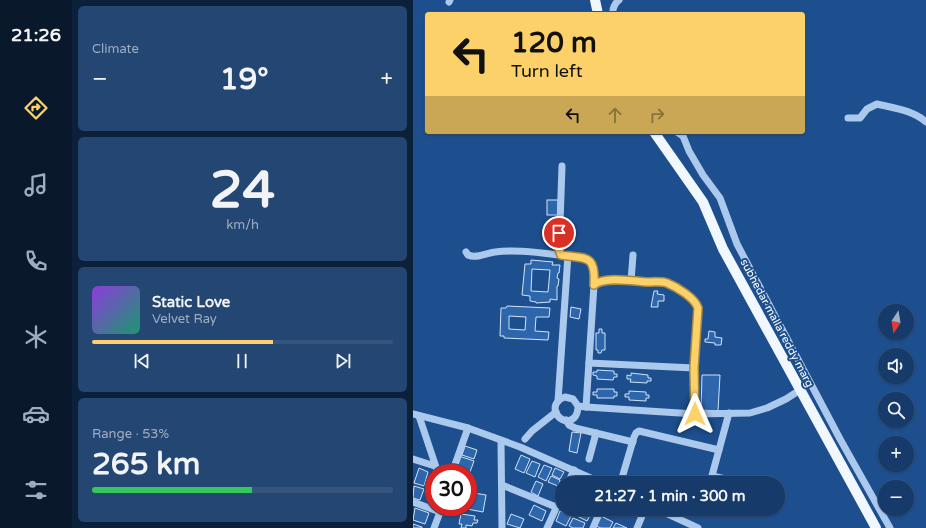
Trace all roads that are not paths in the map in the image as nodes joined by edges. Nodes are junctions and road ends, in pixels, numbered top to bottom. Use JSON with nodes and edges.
{"nodes":[{"id":1,"x":595,"y":0,"type":"edge"},
{"id":2,"x":619,"y":0,"type":"edge"},
{"id":3,"x":598,"y":12,"type":"edge"},
{"id":4,"x":612,"y":12,"type":"edge"},
{"id":5,"x":848,"y":118,"type":"dead end"},
{"id":6,"x":926,"y":122,"type":"edge"},
{"id":7,"x":655,"y":134,"type":"edge"},
{"id":8,"x":680,"y":134,"type":"edge"},
{"id":9,"x":562,"y":166,"type":"dead end"},
{"id":10,"x":466,"y":252,"type":"dead end"},
{"id":11,"x":564,"y":255,"type":"junction"},
{"id":12,"x":633,"y":255,"type":"dead end"},
{"id":13,"x":631,"y":281,"type":"junction"},
{"id":14,"x":594,"y":285,"type":"junction"},
{"id":15,"x":589,"y":363,"type":"junction"},
{"id":16,"x":694,"y":368,"type":"junction"},
{"id":17,"x":800,"y":390,"type":"junction"},
{"id":18,"x":558,"y":401,"type":"junction"},
{"id":19,"x":578,"y":406,"type":"junction"},
{"id":20,"x":586,"y":407,"type":"junction"},
{"id":21,"x":556,"y":412,"type":"junction"},
{"id":22,"x":729,"y":413,"type":"junction"},
{"id":23,"x":695,"y":414,"type":"junction"},
{"id":24,"x":416,"y":415,"type":"edge"},
{"id":25,"x":566,"y":420,"type":"junction"},
{"id":26,"x":468,"y":428,"type":"junction"},
{"id":27,"x":596,"y":433,"type":"junction"},
{"id":28,"x":525,"y":439,"type":"dead end"},
{"id":29,"x":501,"y":441,"type":"junction"},
{"id":30,"x":633,"y":442,"type":"junction"},
{"id":31,"x":719,"y":450,"type":"junction"},
{"id":32,"x":413,"y":459,"type":"edge"},
{"id":33,"x":589,"y":459,"type":"dead end"},
{"id":34,"x":425,"y":464,"type":"edge"},
{"id":35,"x":435,"y":464,"type":"edge"},
{"id":36,"x":455,"y":464,"type":"edge"},
{"id":37,"x":574,"y":470,"type":"junction"},
{"id":38,"x":571,"y":476,"type":"edge"},
{"id":39,"x":587,"y":476,"type":"edge"},
{"id":40,"x":623,"y":476,"type":"edge"},
{"id":41,"x":712,"y":476,"type":"edge"},
{"id":42,"x":502,"y":485,"type":"junction"},
{"id":43,"x":413,"y":502,"type":"edge"},
{"id":44,"x":425,"y":505,"type":"edge"},
{"id":45,"x":555,"y":507,"type":"edge"},
{"id":46,"x":555,"y":509,"type":"edge"},
{"id":47,"x":439,"y":516,"type":"edge"},
{"id":48,"x":598,"y":516,"type":"edge"},
{"id":49,"x":642,"y":516,"type":"edge"},
{"id":50,"x":668,"y":516,"type":"edge"},
{"id":51,"x":683,"y":525,"type":"edge"},
{"id":52,"x":434,"y":528,"type":"edge"},
{"id":53,"x":502,"y":528,"type":"edge"},
{"id":54,"x":547,"y":528,"type":"edge"},
{"id":55,"x":593,"y":528,"type":"edge"},
{"id":56,"x":637,"y":528,"type":"edge"},
{"id":57,"x":698,"y":528,"type":"edge"},
{"id":58,"x":876,"y":528,"type":"edge"},
{"id":59,"x":890,"y":528,"type":"edge"}],
"edges":[{"from":1,"to":3,"type":"main road"},
{"from":2,"to":4,"type":"street"},
{"from":5,"to":6,"type":"street"},
{"from":7,"to":17,"type":"main road","name":"subhedar malla reddy marg"},
{"from":8,"to":59,"type":"street"},
{"from":9,"to":11,"type":"street"},
{"from":10,"to":11,"type":"street"},
{"from":11,"to":14,"type":"street"},
{"from":11,"to":18,"type":"street"},
{"from":12,"to":13,"type":"street"},
{"from":13,"to":14,"type":"street"},
{"from":13,"to":16,"type":"street"},
{"from":14,"to":15,"type":"street"},
{"from":15,"to":16,"type":"street"},
{"from":15,"to":20,"type":"street"},
{"from":16,"to":23,"type":"street"},
{"from":17,"to":22,"type":"street"},
{"from":17,"to":58,"type":"main road","name":"subhedar malla reddy marg"},
{"from":18,"to":19,"type":"street"},
{"from":18,"to":21,"type":"street"},
{"from":19,"to":20,"type":"street"},
{"from":19,"to":25,"type":"street"},
{"from":20,"to":23,"type":"street"},
{"from":21,"to":25,"type":"street"},
{"from":21,"to":28,"type":"street"},
{"from":22,"to":23,"type":"street"},
{"from":22,"to":31,"type":"street"},
{"from":24,"to":26,"type":"street"},
{"from":24,"to":35,"type":"street"},
{"from":25,"to":27,"type":"street"},
{"from":26,"to":29,"type":"street"},
{"from":26,"to":36,"type":"street"},
{"from":27,"to":30,"type":"street"},
{"from":27,"to":33,"type":"street"},
{"from":29,"to":37,"type":"street"},
{"from":29,"to":42,"type":"street"},
{"from":30,"to":31,"type":"street"},
{"from":30,"to":40,"type":"street"},
{"from":31,"to":41,"type":"street"},
{"from":32,"to":34,"type":"street"},
{"from":37,"to":38,"type":"street"},
{"from":37,"to":39,"type":"street"},
{"from":42,"to":45,"type":"street"},
{"from":42,"to":53,"type":"street"},
{"from":43,"to":44,"type":"street"},
{"from":46,"to":54,"type":"street"},
{"from":47,"to":52,"type":"street"},
{"from":48,"to":55,"type":"street"},
{"from":49,"to":56,"type":"street"},
{"from":50,"to":51,"type":"street"},
{"from":51,"to":57,"type":"street"}]}
